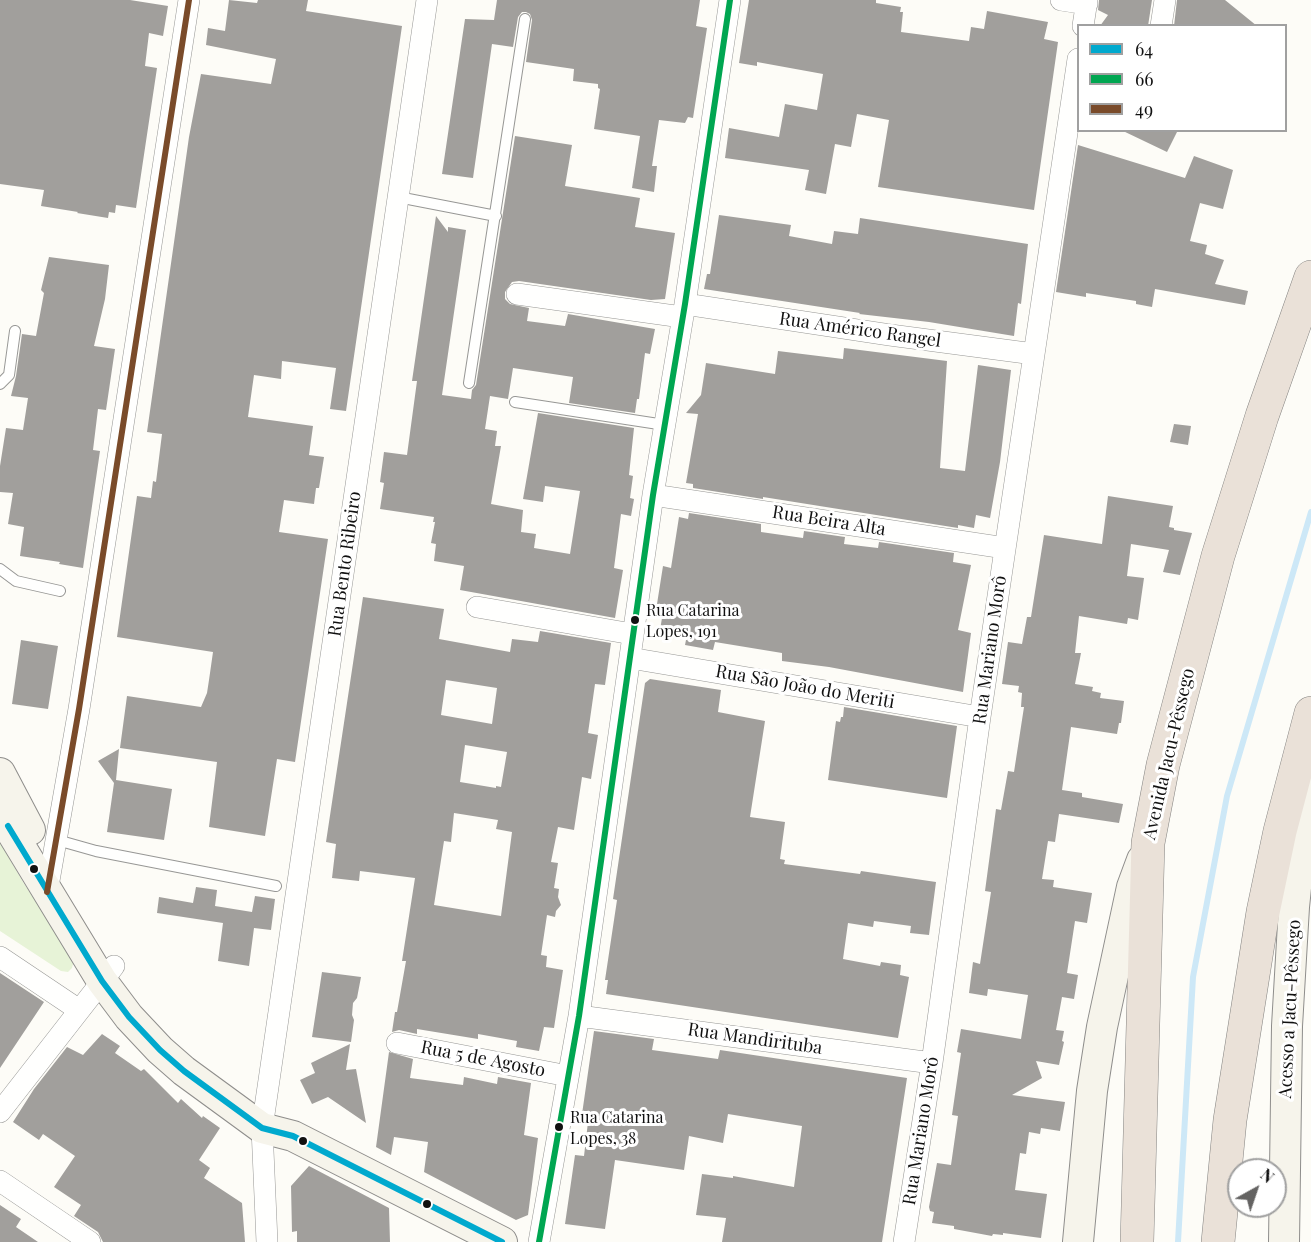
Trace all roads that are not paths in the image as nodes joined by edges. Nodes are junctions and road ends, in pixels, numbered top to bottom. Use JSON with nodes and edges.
{"nodes":[{"id":1,"x":189,"y":0,"type":"edge"},
{"id":2,"x":427,"y":0,"type":"edge"},
{"id":3,"x":730,"y":0,"type":"edge"},
{"id":4,"x":1061,"y":0,"type":"edge"},
{"id":5,"x":1165,"y":0,"type":"edge"},
{"id":6,"x":1087,"y":2,"type":"edge"},
{"id":7,"x":525,"y":19,"type":"dead end"},
{"id":8,"x":1083,"y":24,"type":"edge"},
{"id":9,"x":1161,"y":24,"type":"edge"},
{"id":10,"x":1077,"y":74,"type":"edge"},
{"id":11,"x":1073,"y":133,"type":"edge"},
{"id":12,"x":398,"y":197,"type":"junction"},
{"id":13,"x":496,"y":216,"type":"junction"},
{"id":14,"x":1311,"y":277,"type":"edge"},
{"id":15,"x":516,"y":294,"type":"dead end"},
{"id":16,"x":684,"y":311,"type":"junction"},
{"id":17,"x":15,"y":331,"type":"dead end"},
{"id":18,"x":1034,"y":354,"type":"junction"},
{"id":19,"x":469,"y":383,"type":"dead end"},
{"id":20,"x":0,"y":384,"type":"edge"},
{"id":21,"x":515,"y":402,"type":"dead end"},
{"id":22,"x":665,"y":425,"type":"junction"},
{"id":23,"x":653,"y":495,"type":"junction"},
{"id":24,"x":1005,"y":548,"type":"junction"},
{"id":25,"x":0,"y":569,"type":"edge"},
{"id":26,"x":60,"y":591,"type":"dead end"},
{"id":27,"x":477,"y":607,"type":"dead end"},
{"id":28,"x":632,"y":634,"type":"junction"},
{"id":29,"x":630,"y":658,"type":"junction"},
{"id":30,"x":1311,"y":713,"type":"edge"},
{"id":31,"x":980,"y":717,"type":"junction"},
{"id":32,"x":1311,"y":740,"type":"edge"},
{"id":33,"x":0,"y":773,"type":"edge"},
{"id":34,"x":0,"y":813,"type":"edge"},
{"id":35,"x":1148,"y":843,"type":"junction"},
{"id":36,"x":52,"y":866,"type":"junction"},
{"id":37,"x":276,"y":886,"type":"dead end"},
{"id":38,"x":0,"y":957,"type":"edge"},
{"id":39,"x":108,"y":974,"type":"junction"},
{"id":40,"x":79,"y":1010,"type":"junction"},
{"id":41,"x":579,"y":1016,"type":"junction"},
{"id":42,"x":397,"y":1042,"type":"dead end"},
{"id":43,"x":932,"y":1063,"type":"junction"},
{"id":44,"x":568,"y":1076,"type":"junction"},
{"id":45,"x":0,"y":1112,"type":"edge"},
{"id":46,"x":264,"y":1118,"type":"junction"},
{"id":47,"x":0,"y":1181,"type":"edge"},
{"id":48,"x":90,"y":1242,"type":"edge"},
{"id":49,"x":267,"y":1242,"type":"edge"},
{"id":50,"x":502,"y":1242,"type":"edge"},
{"id":51,"x":539,"y":1242,"type":"edge"},
{"id":52,"x":904,"y":1242,"type":"edge"},
{"id":53,"x":1078,"y":1242,"type":"edge"},
{"id":54,"x":1137,"y":1242,"type":"edge"},
{"id":55,"x":1218,"y":1242,"type":"edge"},
{"id":56,"x":1284,"y":1242,"type":"edge"}],
"edges":[{"from":1,"to":36,"type":"street"},
{"from":2,"to":12,"type":"street","name":"Rua Bento Ribeiro"},
{"from":3,"to":16,"type":"street"},
{"from":4,"to":6,"type":"street"},
{"from":5,"to":9,"type":"street"},
{"from":6,"to":8,"type":"street"},
{"from":7,"to":13,"type":"lane"},
{"from":10,"to":11,"type":"street","name":"Rua Mariano Morô"},
{"from":11,"to":18,"type":"street","name":"Rua Mariano Morô"},
{"from":12,"to":13,"type":"lane"},
{"from":12,"to":46,"type":"street","name":"Rua Bento Ribeiro"},
{"from":13,"to":19,"type":"lane"},
{"from":14,"to":35,"type":"highway","name":"Avenida Jacu-Pêssego"},
{"from":15,"to":16,"type":"street","name":"Rua Américo Rangel"},
{"from":16,"to":18,"type":"street","name":"Rua Américo Rangel"},
{"from":16,"to":22,"type":"street"},
{"from":17,"to":20,"type":"lane"},
{"from":18,"to":24,"type":"street","name":"Rua Mariano Morô"},
{"from":21,"to":22,"type":"lane"},
{"from":22,"to":23,"type":"street"},
{"from":23,"to":24,"type":"street","name":"Rua Beira Alta"},
{"from":23,"to":28,"type":"street"},
{"from":24,"to":31,"type":"street","name":"Rua Mariano Morô"},
{"from":25,"to":26,"type":"lane"},
{"from":27,"to":28,"type":"street"},
{"from":28,"to":29,"type":"street"},
{"from":29,"to":31,"type":"street","name":"Rua São João do Meriti"},
{"from":29,"to":41,"type":"street"},
{"from":30,"to":55,"type":"highway"},
{"from":31,"to":43,"type":"street","name":"Rua Mariano Morô"},
{"from":32,"to":56,"type":"street","name":"Acesso a Jacu-Pêssego"},
{"from":33,"to":36,"type":"street"},
{"from":34,"to":36,"type":"street"},
{"from":35,"to":53,"type":"street","name":"Avenida Jacu-Pêssego"},
{"from":35,"to":54,"type":"highway"},
{"from":36,"to":37,"type":"lane"},
{"from":36,"to":39,"type":"street"},
{"from":38,"to":40,"type":"street"},
{"from":39,"to":40,"type":"street"},
{"from":39,"to":46,"type":"street"},
{"from":40,"to":45,"type":"street"},
{"from":41,"to":43,"type":"street","name":"Rua Mandirituba"},
{"from":41,"to":44,"type":"street"},
{"from":42,"to":44,"type":"street","name":"Rua 5 de Agosto"},
{"from":43,"to":52,"type":"street","name":"Rua Mariano Morô"},
{"from":44,"to":51,"type":"street"},
{"from":46,"to":49,"type":"street","name":"Rua Bento Ribeiro"},
{"from":46,"to":50,"type":"street"},
{"from":47,"to":48,"type":"street"}]}
